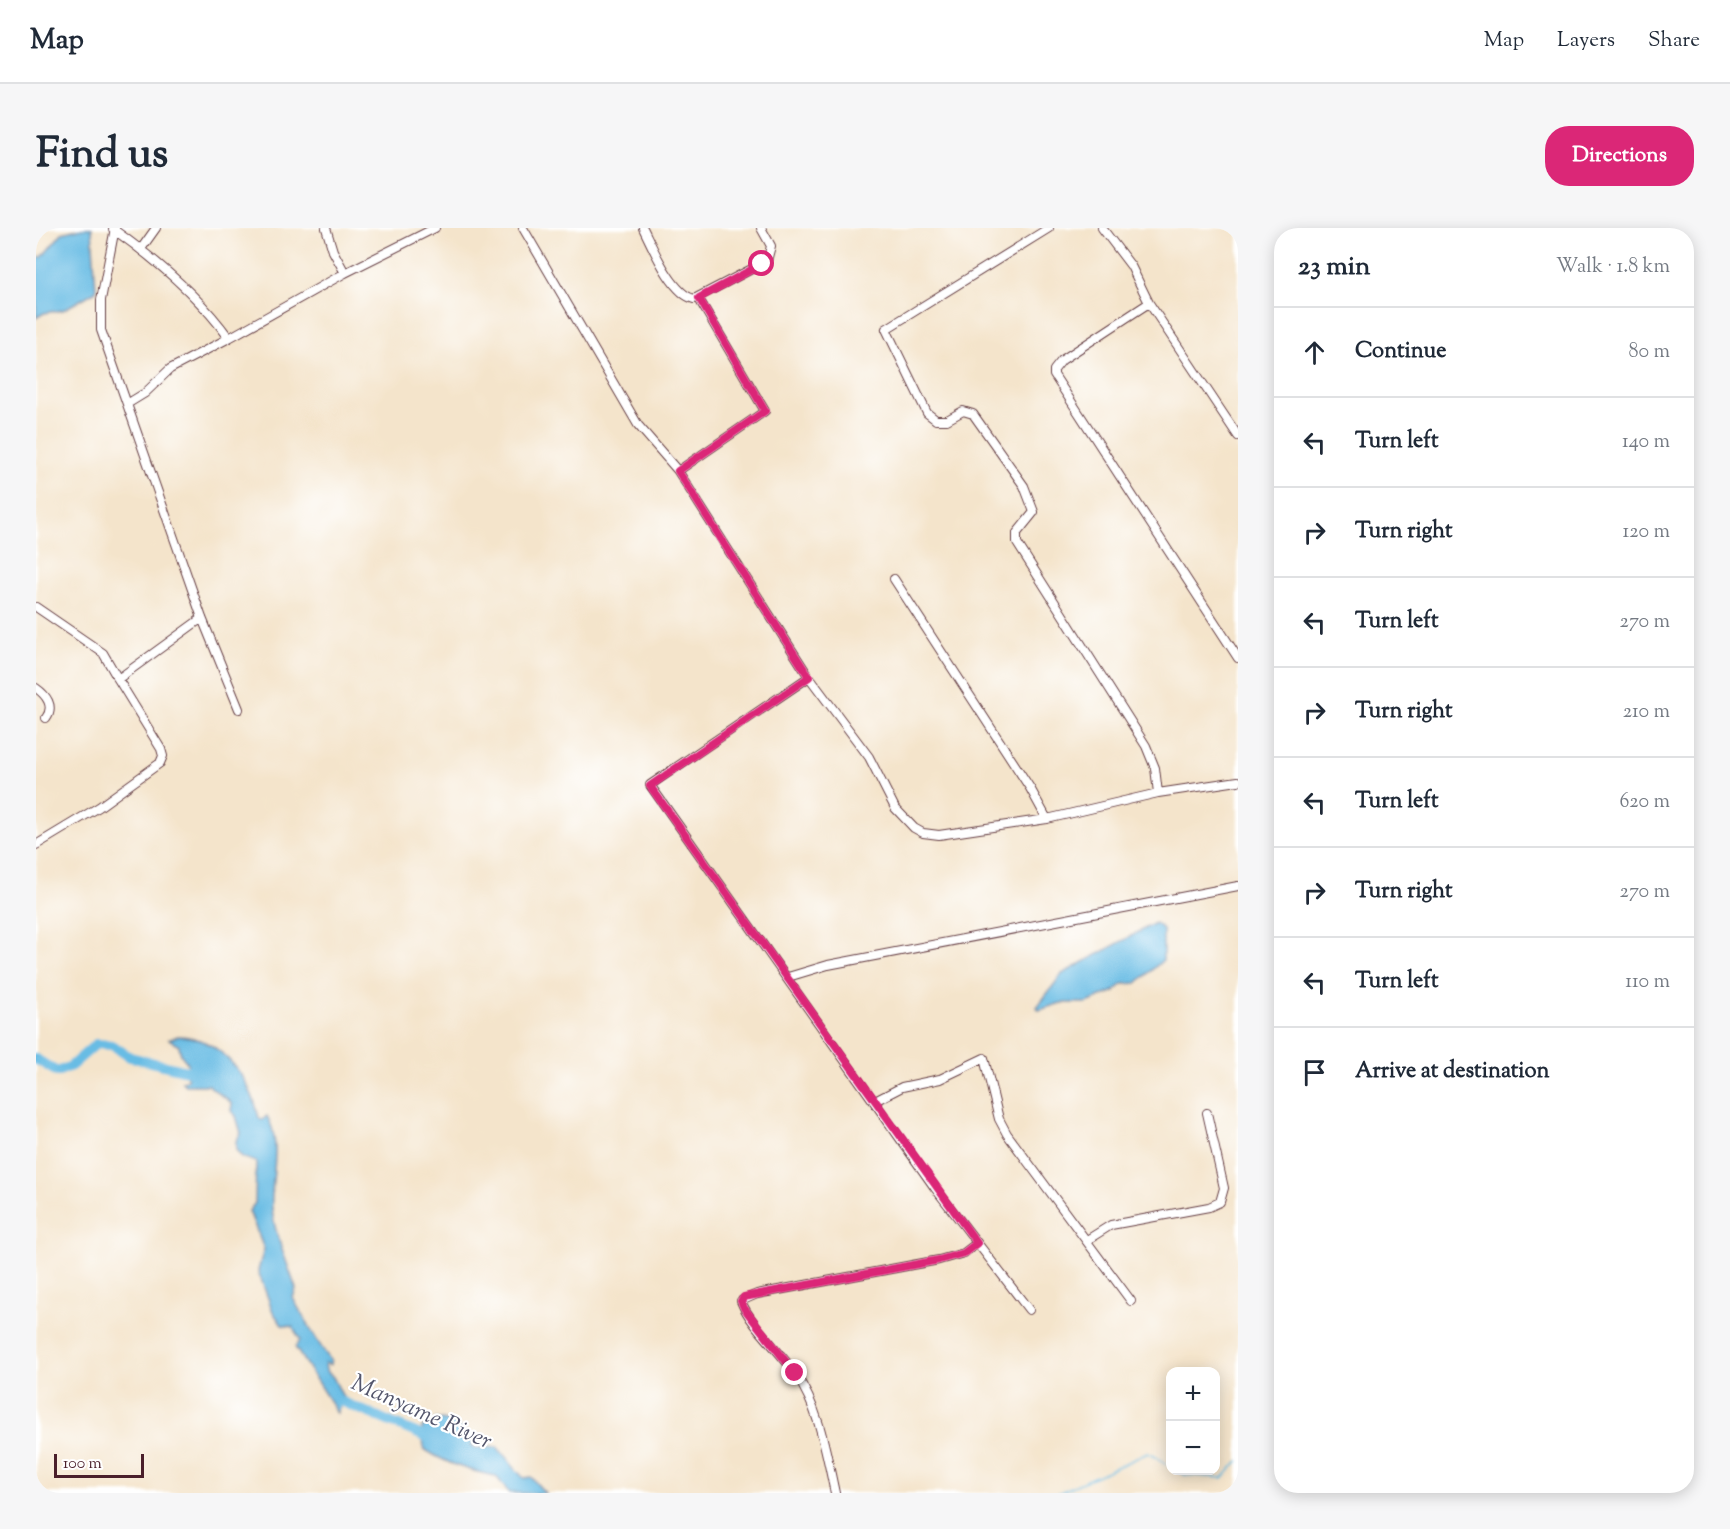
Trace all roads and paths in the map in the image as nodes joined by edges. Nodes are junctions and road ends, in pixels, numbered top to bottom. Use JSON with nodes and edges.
{"nodes":[{"id":1,"x":156,"y":228,"type":"edge"},
{"id":2,"x":326,"y":228,"type":"edge"},
{"id":3,"x":435,"y":228,"type":"edge"},
{"id":4,"x":523,"y":228,"type":"edge"},
{"id":5,"x":643,"y":228,"type":"edge"},
{"id":6,"x":761,"y":228,"type":"edge"},
{"id":7,"x":1049,"y":228,"type":"edge"},
{"id":8,"x":1102,"y":228,"type":"edge"},
{"id":9,"x":114,"y":229,"type":"edge"},
{"id":10,"x":141,"y":249,"type":"junction"},
{"id":11,"x":345,"y":273,"type":"junction"},
{"id":12,"x":699,"y":298,"type":"junction"},
{"id":13,"x":1149,"y":303,"type":"junction"},
{"id":14,"x":229,"y":338,"type":"junction"},
{"id":15,"x":127,"y":404,"type":"junction"},
{"id":16,"x":1238,"y":436,"type":"edge"},
{"id":17,"x":678,"y":471,"type":"junction"},
{"id":18,"x":894,"y":579,"type":"dead end"},
{"id":19,"x":36,"y":607,"type":"edge"},
{"id":20,"x":202,"y":618,"type":"junction"},
{"id":21,"x":1238,"y":658,"type":"edge"},
{"id":22,"x":809,"y":677,"type":"junction"},
{"id":23,"x":118,"y":679,"type":"junction"},
{"id":24,"x":36,"y":688,"type":"edge"},
{"id":25,"x":239,"y":709,"type":"dead end"},
{"id":26,"x":46,"y":718,"type":"dead end"},
{"id":27,"x":1238,"y":781,"type":"edge"},
{"id":28,"x":1158,"y":793,"type":"junction"},
{"id":29,"x":1047,"y":819,"type":"junction"},
{"id":30,"x":36,"y":845,"type":"edge"},
{"id":31,"x":1238,"y":886,"type":"edge"},
{"id":32,"x":788,"y":977,"type":"junction"},
{"id":33,"x":875,"y":1101,"type":"junction"},
{"id":34,"x":1207,"y":1113,"type":"dead end"},
{"id":35,"x":1087,"y":1240,"type":"junction"},
{"id":36,"x":977,"y":1243,"type":"junction"},
{"id":37,"x":1131,"y":1301,"type":"dead end"},
{"id":38,"x":1029,"y":1310,"type":"dead end"},
{"id":39,"x":836,"y":1493,"type":"edge"}],
"edges":[{"from":1,"to":10,"type":"street"},
{"from":2,"to":11,"type":"street"},
{"from":3,"to":11,"type":"street"},
{"from":4,"to":17,"type":"street"},
{"from":5,"to":12,"type":"street"},
{"from":6,"to":12,"type":"street"},
{"from":7,"to":28,"type":"street"},
{"from":8,"to":13,"type":"street"},
{"from":9,"to":10,"type":"street"},
{"from":9,"to":15,"type":"street"},
{"from":10,"to":14,"type":"street"},
{"from":11,"to":14,"type":"street"},
{"from":12,"to":17,"type":"street"},
{"from":13,"to":16,"type":"street"},
{"from":13,"to":21,"type":"street"},
{"from":14,"to":15,"type":"street"},
{"from":15,"to":20,"type":"street"},
{"from":17,"to":22,"type":"street"},
{"from":18,"to":29,"type":"street"},
{"from":19,"to":23,"type":"street"},
{"from":20,"to":23,"type":"street"},
{"from":20,"to":25,"type":"street"},
{"from":22,"to":29,"type":"street"},
{"from":22,"to":32,"type":"street"},
{"from":23,"to":30,"type":"street"},
{"from":24,"to":26,"type":"street"},
{"from":27,"to":28,"type":"street"},
{"from":28,"to":29,"type":"street"},
{"from":31,"to":32,"type":"street"},
{"from":32,"to":33,"type":"street"},
{"from":33,"to":35,"type":"street"},
{"from":33,"to":36,"type":"street"},
{"from":34,"to":35,"type":"street"},
{"from":35,"to":37,"type":"street"},
{"from":36,"to":38,"type":"street"},
{"from":36,"to":39,"type":"street"}]}
